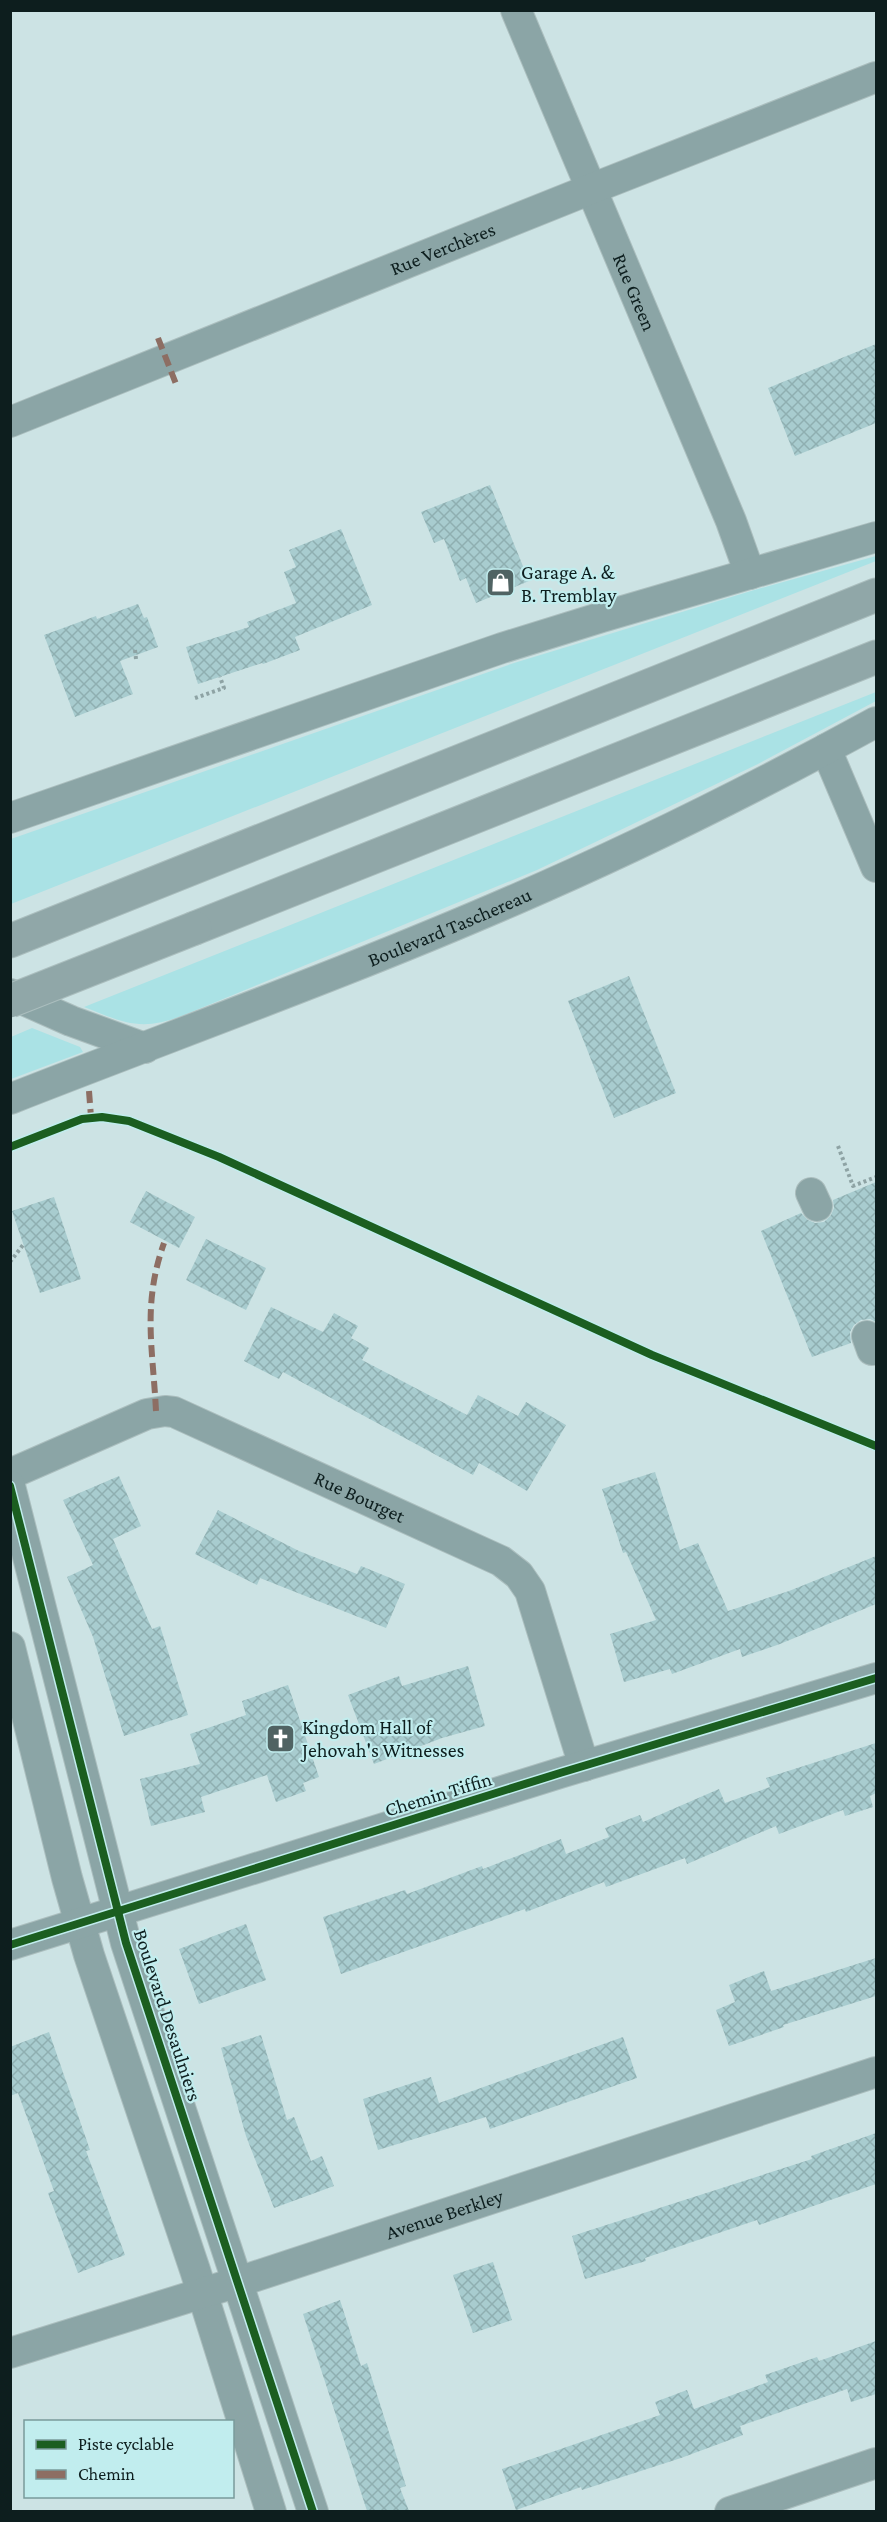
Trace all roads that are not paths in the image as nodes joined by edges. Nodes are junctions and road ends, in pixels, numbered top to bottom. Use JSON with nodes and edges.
{"nodes":[{"id":1,"x":516,"y":10,"type":"edge"},
{"id":2,"x":876,"y":77,"type":"edge"},
{"id":3,"x":591,"y":189,"type":"junction"},
{"id":4,"x":10,"y":422,"type":"edge"},
{"id":5,"x":876,"y":537,"type":"edge"},
{"id":6,"x":750,"y":574,"type":"junction"},
{"id":7,"x":876,"y":596,"type":"edge"},
{"id":8,"x":876,"y":657,"type":"edge"},
{"id":9,"x":876,"y":722,"type":"edge"},
{"id":10,"x":826,"y":749,"type":"junction"},
{"id":11,"x":10,"y":818,"type":"edge"},
{"id":12,"x":876,"y":867,"type":"edge"},
{"id":13,"x":10,"y":940,"type":"edge"},
{"id":14,"x":10,"y":994,"type":"edge"},
{"id":15,"x":10,"y":1001,"type":"edge"},
{"id":16,"x":145,"y":1048,"type":"junction"},
{"id":17,"x":10,"y":1099,"type":"edge"},
{"id":18,"x":10,"y":1474,"type":"edge"},
{"id":19,"x":10,"y":1486,"type":"edge"},
{"id":20,"x":10,"y":1647,"type":"edge"},
{"id":21,"x":876,"y":1678,"type":"edge"},
{"id":22,"x":584,"y":1766,"type":"junction"},
{"id":23,"x":117,"y":1911,"type":"junction"},
{"id":24,"x":80,"y":1924,"type":"junction"},
{"id":25,"x":10,"y":1945,"type":"edge"},
{"id":26,"x":876,"y":2072,"type":"edge"},
{"id":27,"x":238,"y":2282,"type":"junction"},
{"id":28,"x":202,"y":2293,"type":"junction"},
{"id":29,"x":10,"y":2353,"type":"edge"},
{"id":30,"x":876,"y":2463,"type":"edge"},
{"id":31,"x":271,"y":2511,"type":"edge"},
{"id":32,"x":313,"y":2511,"type":"edge"},
{"id":33,"x":730,"y":2511,"type":"edge"}],
"edges":[{"from":1,"to":3,"type":"street","name":"Rue Green"},
{"from":2,"to":3,"type":"street","name":"Rue Verchères"},
{"from":3,"to":4,"type":"street","name":"Rue Verchères"},
{"from":3,"to":6,"type":"street","name":"Rue Green"},
{"from":5,"to":6,"type":"street"},
{"from":6,"to":11,"type":"street"},
{"from":7,"to":13,"type":"highway"},
{"from":8,"to":15,"type":"highway","bridge":true},
{"from":9,"to":10,"type":"street","name":"Boulevard Taschereau"},
{"from":10,"to":12,"type":"street"},
{"from":10,"to":16,"type":"street","name":"Boulevard Taschereau"},
{"from":14,"to":16,"type":"street"},
{"from":16,"to":17,"type":"street","name":"Boulevard Taschereau"},
{"from":18,"to":22,"type":"street","name":"Rue Bourget"},
{"from":19,"to":23,"type":"street","name":"Boulevard Desaulniers"},
{"from":20,"to":24,"type":"street"},
{"from":21,"to":22,"type":"street","name":"Chemin Tiffin"},
{"from":22,"to":23,"type":"street","name":"Chemin Tiffin"},
{"from":23,"to":24,"type":"street","name":"Chemin Tiffin"},
{"from":23,"to":27,"type":"street","name":"Boulevard Desaulniers"},
{"from":24,"to":25,"type":"street","name":"Chemin Tiffin"},
{"from":24,"to":28,"type":"street"},
{"from":26,"to":27,"type":"street","name":"Avenue Berkley"},
{"from":27,"to":28,"type":"street","name":"Avenue Berkley"},
{"from":27,"to":32,"type":"street","name":"Boulevard Desaulniers"},
{"from":28,"to":29,"type":"street","name":"Avenue Berkley"},
{"from":28,"to":31,"type":"street"},
{"from":30,"to":33,"type":"street"}]}
